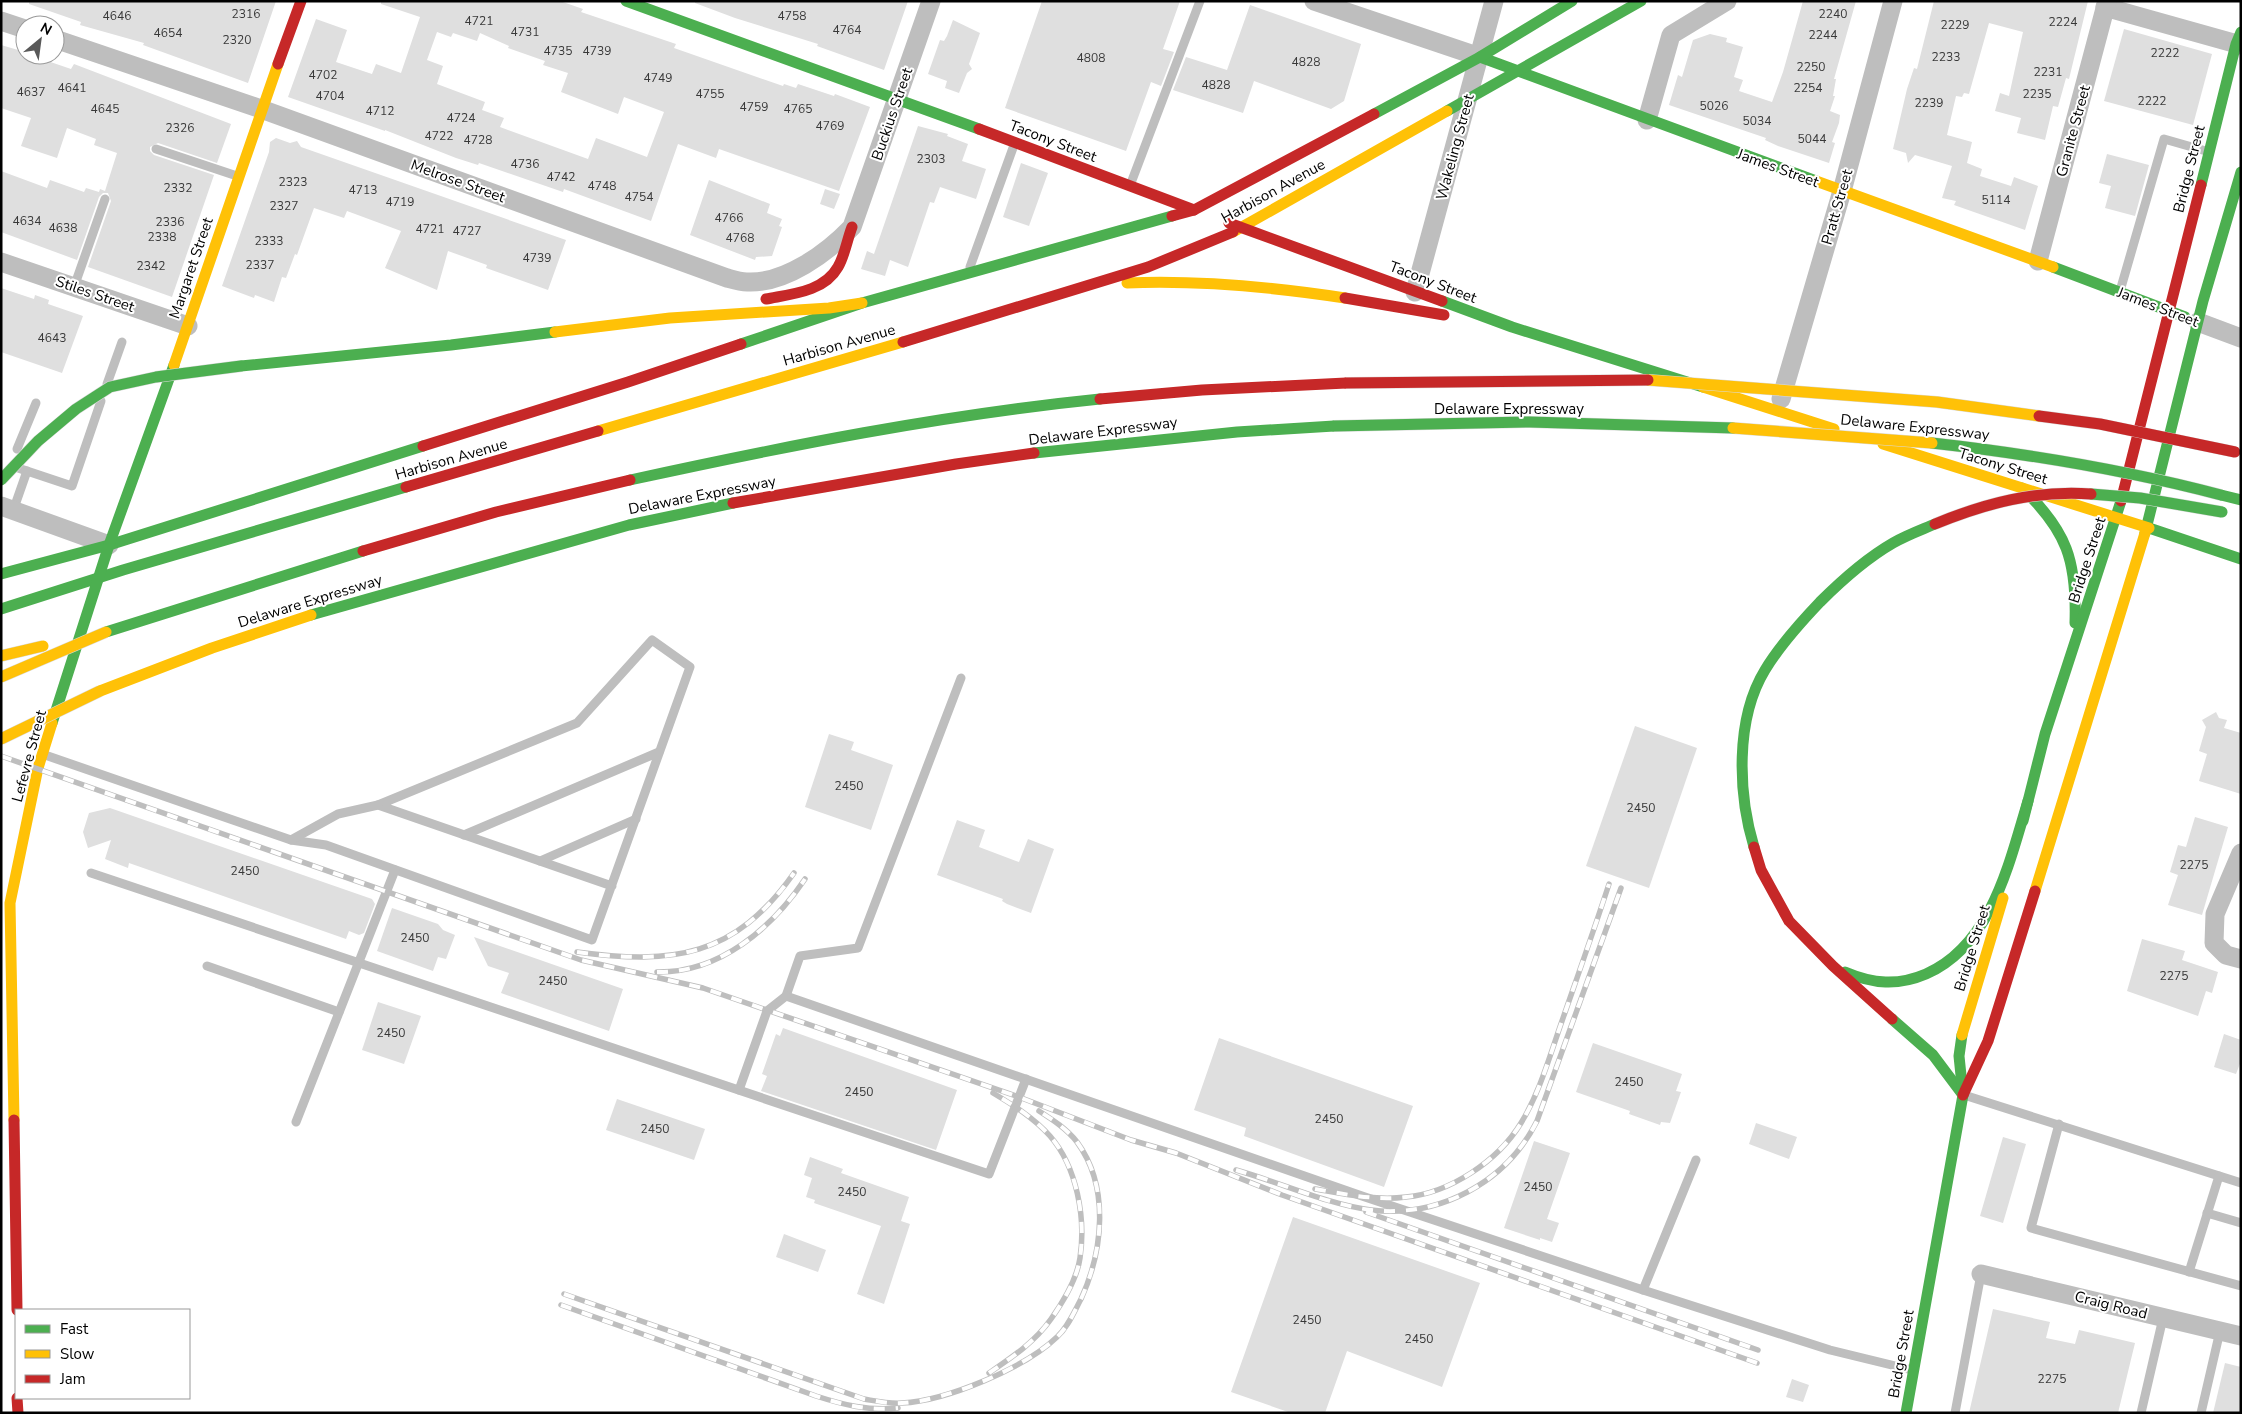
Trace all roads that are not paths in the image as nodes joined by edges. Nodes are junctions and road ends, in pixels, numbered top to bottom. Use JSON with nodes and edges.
{"nodes":[{"id":1,"x":301,"y":1,"type":"edge"},
{"id":2,"x":626,"y":1,"type":"edge"},
{"id":3,"x":931,"y":1,"type":"edge"},
{"id":4,"x":1200,"y":1,"type":"edge"},
{"id":5,"x":1314,"y":1,"type":"edge"},
{"id":6,"x":1494,"y":1,"type":"edge"},
{"id":7,"x":1572,"y":1,"type":"edge"},
{"id":8,"x":1640,"y":1,"type":"edge"},
{"id":9,"x":1727,"y":1,"type":"edge"},
{"id":10,"x":1893,"y":1,"type":"edge"},
{"id":11,"x":2106,"y":4,"type":"edge"},
{"id":12,"x":1,"y":21,"type":"edge"},
{"id":13,"x":15,"y":26,"type":"edge"},
{"id":14,"x":2239,"y":40,"type":"edge"},
{"id":15,"x":65,"y":42,"type":"edge"},
{"id":16,"x":1480,"y":57,"type":"junction"},
{"id":17,"x":1518,"y":71,"type":"junction"},
{"id":18,"x":897,"y":98,"type":"junction"},
{"id":19,"x":1469,"y":98,"type":"junction"},
{"id":20,"x":261,"y":109,"type":"junction"},
{"id":21,"x":1647,"y":120,"type":"junction"},
{"id":22,"x":1014,"y":142,"type":"junction"},
{"id":23,"x":156,"y":150,"type":"dead end"},
{"id":24,"x":2209,"y":152,"type":"junction"},
{"id":25,"x":2241,"y":172,"type":"edge"},
{"id":26,"x":238,"y":177,"type":"junction"},
{"id":27,"x":1130,"y":186,"type":"junction"},
{"id":28,"x":1842,"y":191,"type":"junction"},
{"id":29,"x":106,"y":199,"type":"dead end"},
{"id":30,"x":1194,"y":210,"type":"junction"},
{"id":31,"x":852,"y":228,"type":"junction"},
{"id":32,"x":1242,"y":228,"type":"junction"},
{"id":33,"x":2038,"y":261,"type":"junction"},
{"id":34,"x":1,"y":262,"type":"edge"},
{"id":35,"x":968,"y":272,"type":"junction"},
{"id":36,"x":1094,"y":285,"type":"junction"},
{"id":37,"x":74,"y":287,"type":"junction"},
{"id":38,"x":1415,"y":292,"type":"junction"},
{"id":39,"x":2120,"y":292,"type":"junction"},
{"id":40,"x":862,"y":303,"type":"junction"},
{"id":41,"x":2169,"y":310,"type":"junction"},
{"id":42,"x":670,"y":318,"type":"junction"},
{"id":43,"x":2198,"y":322,"type":"junction"},
{"id":44,"x":188,"y":326,"type":"junction"},
{"id":45,"x":1512,"y":327,"type":"junction"},
{"id":46,"x":2241,"y":338,"type":"edge"},
{"id":47,"x":122,"y":342,"type":"dead end"},
{"id":48,"x":36,"y":403,"type":"dead end"},
{"id":49,"x":1777,"y":412,"type":"junction"},
{"id":50,"x":2238,"y":453,"type":"edge"},
{"id":51,"x":27,"y":471,"type":"junction"},
{"id":52,"x":1,"y":480,"type":"edge"},
{"id":53,"x":2022,"y":488,"type":"junction"},
{"id":54,"x":2241,"y":500,"type":"edge"},
{"id":55,"x":7,"y":509,"type":"edge"},
{"id":56,"x":2228,"y":513,"type":"dead end"},
{"id":57,"x":2117,"y":518,"type":"junction"},
{"id":58,"x":2147,"y":527,"type":"junction"},
{"id":59,"x":109,"y":545,"type":"junction"},
{"id":60,"x":2241,"y":559,"type":"edge"},
{"id":61,"x":1,"y":574,"type":"edge"},
{"id":62,"x":97,"y":578,"type":"junction"},
{"id":63,"x":1,"y":609,"type":"edge"},
{"id":64,"x":106,"y":632,"type":"junction"},
{"id":65,"x":1,"y":656,"type":"edge"},
{"id":66,"x":2069,"y":662,"type":"junction"},
{"id":67,"x":1,"y":677,"type":"edge"},
{"id":68,"x":961,"y":678,"type":"dead end"},
{"id":69,"x":100,"y":690,"type":"junction"},
{"id":70,"x":1,"y":728,"type":"edge"},
{"id":71,"x":1,"y":739,"type":"edge"},
{"id":72,"x":659,"y":752,"type":"junction"},
{"id":73,"x":42,"y":754,"type":"junction"},
{"id":74,"x":2028,"y":801,"type":"junction"},
{"id":75,"x":378,"y":805,"type":"junction"},
{"id":76,"x":636,"y":819,"type":"junction"},
{"id":77,"x":464,"y":835,"type":"junction"},
{"id":78,"x":291,"y":840,"type":"junction"},
{"id":79,"x":2241,"y":853,"type":"edge"},
{"id":80,"x":540,"y":861,"type":"junction"},
{"id":81,"x":395,"y":870,"type":"junction"},
{"id":82,"x":91,"y":873,"type":"dead end"},
{"id":83,"x":612,"y":886,"type":"junction"},
{"id":84,"x":6,"y":904,"type":"edge"},
{"id":85,"x":2241,"y":960,"type":"edge"},
{"id":86,"x":358,"y":962,"type":"junction"},
{"id":87,"x":207,"y":966,"type":"dead end"},
{"id":88,"x":1832,"y":966,"type":"junction"},
{"id":89,"x":786,"y":996,"type":"junction"},
{"id":90,"x":339,"y":1012,"type":"junction"},
{"id":91,"x":1026,"y":1079,"type":"junction"},
{"id":92,"x":739,"y":1090,"type":"junction"},
{"id":93,"x":1963,"y":1095,"type":"junction"},
{"id":94,"x":296,"y":1122,"type":"dead end"},
{"id":95,"x":2059,"y":1124,"type":"junction"},
{"id":96,"x":1696,"y":1160,"type":"dead end"},
{"id":97,"x":2219,"y":1176,"type":"junction"},
{"id":98,"x":2241,"y":1183,"type":"edge"},
{"id":99,"x":2207,"y":1213,"type":"junction"},
{"id":100,"x":2241,"y":1223,"type":"edge"},
{"id":101,"x":2189,"y":1272,"type":"junction"},
{"id":102,"x":1982,"y":1274,"type":"joint"},
{"id":103,"x":2241,"y":1286,"type":"edge"},
{"id":104,"x":1643,"y":1290,"type":"junction"},
{"id":105,"x":17,"y":1309,"type":"edge"},
{"id":106,"x":2163,"y":1318,"type":"junction"},
{"id":107,"x":2220,"y":1331,"type":"junction"},
{"id":108,"x":2241,"y":1336,"type":"edge"},
{"id":109,"x":1913,"y":1371,"type":"junction"},
{"id":110,"x":18,"y":1399,"type":"edge"},
{"id":111,"x":18,"y":1413,"type":"edge"},
{"id":112,"x":1906,"y":1413,"type":"edge"},
{"id":113,"x":1955,"y":1413,"type":"edge"},
{"id":114,"x":2141,"y":1413,"type":"edge"},
{"id":115,"x":2201,"y":1413,"type":"edge"}],
"edges":[{"from":1,"to":20,"type":"main road","name":"Margaret Street"},
{"from":2,"to":18,"type":"main road","name":"Tacony Street"},
{"from":3,"to":18,"type":"street","name":"Buckius Street"},
{"from":4,"to":27,"type":"lane"},
{"from":5,"to":16,"type":"street","name":"James Street"},
{"from":6,"to":16,"type":"street","name":"Wakeling Street"},
{"from":7,"to":16,"type":"main road","name":"Harbison Avenue"},
{"from":8,"to":17,"type":"main road","name":"Harbison Avenue"},
{"from":9,"to":21,"type":"street"},
{"from":10,"to":28,"type":"street","name":"Pratt Street"},
{"from":11,"to":14,"type":"street"},
{"from":11,"to":33,"type":"street","name":"Granite Street"},
{"from":12,"to":13,"type":"street"},
{"from":14,"to":24,"type":"main road","name":"Bridge Street"},
{"from":15,"to":20,"type":"street","name":"Melrose Street"},
{"from":16,"to":17,"type":"main road","name":"James Street"},
{"from":16,"to":19,"type":"street","name":"Wakeling Street"},
{"from":16,"to":30,"type":"main road","name":"Harbison Avenue"},
{"from":17,"to":19,"type":"main road","name":"Harbison Avenue"},
{"from":17,"to":21,"type":"main road","name":"James Street"},
{"from":18,"to":22,"type":"main road","name":"Tacony Street"},
{"from":18,"to":31,"type":"street","name":"Buckius Street"},
{"from":19,"to":32,"type":"main road","name":"Harbison Avenue"},
{"from":19,"to":38,"type":"street","name":"Wakeling Street"},
{"from":20,"to":26,"type":"main road","name":"Margaret Street"},
{"from":20,"to":31,"type":"street","name":"Melrose Street"},
{"from":21,"to":28,"type":"main road","name":"James Street"},
{"from":22,"to":27,"type":"main road","name":"Tacony Street"},
{"from":22,"to":35,"type":"lane"},
{"from":23,"to":26,"type":"lane"},
{"from":24,"to":39,"type":"lane"},
{"from":24,"to":41,"type":"main road","name":"Bridge Street"},
{"from":25,"to":43,"type":"main road","name":"Bridge Street"},
{"from":26,"to":44,"type":"main road","name":"Margaret Street"},
{"from":27,"to":30,"type":"main road","name":"Tacony Street"},
{"from":28,"to":33,"type":"main road","name":"James Street"},
{"from":28,"to":49,"type":"street","name":"Pratt Street"},
{"from":29,"to":37,"type":"lane"},
{"from":30,"to":32,"type":"main road","name":"Tacony Street"},
{"from":30,"to":35,"type":"main road","name":"Harbison Avenue"},
{"from":31,"to":42,"type":"main road"},
{"from":32,"to":36,"type":"main road","name":"Harbison Avenue"},
{"from":32,"to":38,"type":"main road","name":"Tacony Street"},
{"from":33,"to":39,"type":"main road","name":"James Street"},
{"from":34,"to":37,"type":"street","name":"Stiles Street"},
{"from":35,"to":40,"type":"main road","name":"Harbison Avenue"},
{"from":36,"to":45,"type":"main road"},
{"from":36,"to":62,"type":"main road","name":"Harbison Avenue"},
{"from":37,"to":44,"type":"street","name":"Stiles Street"},
{"from":38,"to":45,"type":"main road","name":"Tacony Street"},
{"from":39,"to":41,"type":"main road","name":"James Street"},
{"from":40,"to":42,"type":"main road"},
{"from":40,"to":59,"type":"main road","name":"Harbison Avenue"},
{"from":41,"to":43,"type":"main road","name":"James Street"},
{"from":41,"to":57,"type":"main road","name":"Bridge Street"},
{"from":42,"to":52,"type":"main road","bridge":true},
{"from":43,"to":46,"type":"street","name":"James Street"},
{"from":43,"to":58,"type":"main road","name":"Bridge Street"},
{"from":44,"to":59,"type":"main road","name":"Margaret Street"},
{"from":45,"to":49,"type":"main road","name":"Tacony Street"},
{"from":47,"to":51,"type":"lane"},
{"from":48,"to":51,"type":"lane"},
{"from":49,"to":53,"type":"main road","name":"Tacony Street"},
{"from":50,"to":64,"type":"main road","name":"Delaware Expressway","bridge":true},
{"from":51,"to":55,"type":"lane"},
{"from":53,"to":57,"type":"main road","name":"Tacony Street"},
{"from":53,"to":66,"type":"main road"},
{"from":54,"to":69,"type":"main road","name":"Delaware Expressway","bridge":true},
{"from":55,"to":59,"type":"street"},
{"from":56,"to":88,"type":"main road","bridge":true},
{"from":57,"to":58,"type":"main road","name":"Tacony Street"},
{"from":57,"to":66,"type":"main road","name":"Bridge Street"},
{"from":58,"to":60,"type":"main road","name":"Tacony Street"},
{"from":58,"to":93,"type":"main road","name":"Bridge Street"},
{"from":59,"to":61,"type":"main road","name":"Harbison Avenue"},
{"from":59,"to":62,"type":"main road","name":"Lefevre Street"},
{"from":62,"to":63,"type":"main road","name":"Harbison Avenue"},
{"from":62,"to":73,"type":"main road","name":"Lefevre Street"},
{"from":64,"to":65,"type":"main road","bridge":true},
{"from":64,"to":67,"type":"main road","name":"Delaware Expressway","bridge":true},
{"from":66,"to":74,"type":"main road","name":"Bridge Street"},
{"from":68,"to":89,"type":"lane"},
{"from":69,"to":70,"type":"main road","name":"Delaware Expressway","bridge":true},
{"from":69,"to":71,"type":"main road","bridge":true},
{"from":72,"to":75,"type":"lane"},
{"from":72,"to":76,"type":"lane"},
{"from":72,"to":77,"type":"lane"},
{"from":73,"to":78,"type":"lane"},
{"from":73,"to":84,"type":"main road","name":"Lefevre Street"},
{"from":74,"to":88,"type":"main road"},
{"from":74,"to":93,"type":"main road","name":"Bridge Street"},
{"from":75,"to":77,"type":"lane"},
{"from":75,"to":78,"type":"lane"},
{"from":76,"to":80,"type":"lane"},
{"from":76,"to":83,"type":"lane"},
{"from":77,"to":80,"type":"lane"},
{"from":78,"to":81,"type":"lane"},
{"from":79,"to":85,"type":"street"},
{"from":80,"to":83,"type":"lane"},
{"from":81,"to":83,"type":"lane"},
{"from":81,"to":86,"type":"lane"},
{"from":82,"to":86,"type":"lane"},
{"from":84,"to":105,"type":"main road","name":"Lefevre Street"},
{"from":86,"to":90,"type":"lane"},
{"from":86,"to":92,"type":"lane"},
{"from":87,"to":90,"type":"lane"},
{"from":88,"to":93,"type":"main road"},
{"from":89,"to":91,"type":"lane"},
{"from":89,"to":92,"type":"lane"},
{"from":90,"to":94,"type":"lane"},
{"from":91,"to":92,"type":"lane"},
{"from":91,"to":104,"type":"lane"},
{"from":93,"to":95,"type":"lane"},
{"from":93,"to":109,"type":"main road","name":"Bridge Street"},
{"from":95,"to":97,"type":"lane"},
{"from":95,"to":101,"type":"lane"},
{"from":96,"to":104,"type":"lane"},
{"from":97,"to":98,"type":"lane"},
{"from":97,"to":99,"type":"lane"},
{"from":99,"to":100,"type":"lane"},
{"from":99,"to":101,"type":"lane"},
{"from":101,"to":103,"type":"lane"},
{"from":102,"to":106,"type":"street","name":"Craig Road"},
{"from":102,"to":113,"type":"lane"},
{"from":104,"to":109,"type":"lane"},
{"from":106,"to":107,"type":"street","name":"Craig Road"},
{"from":106,"to":114,"type":"lane"},
{"from":107,"to":108,"type":"street","name":"Craig Road"},
{"from":107,"to":115,"type":"lane"},
{"from":109,"to":112,"type":"main road","name":"Bridge Street"},
{"from":110,"to":111,"type":"main road"}]}
